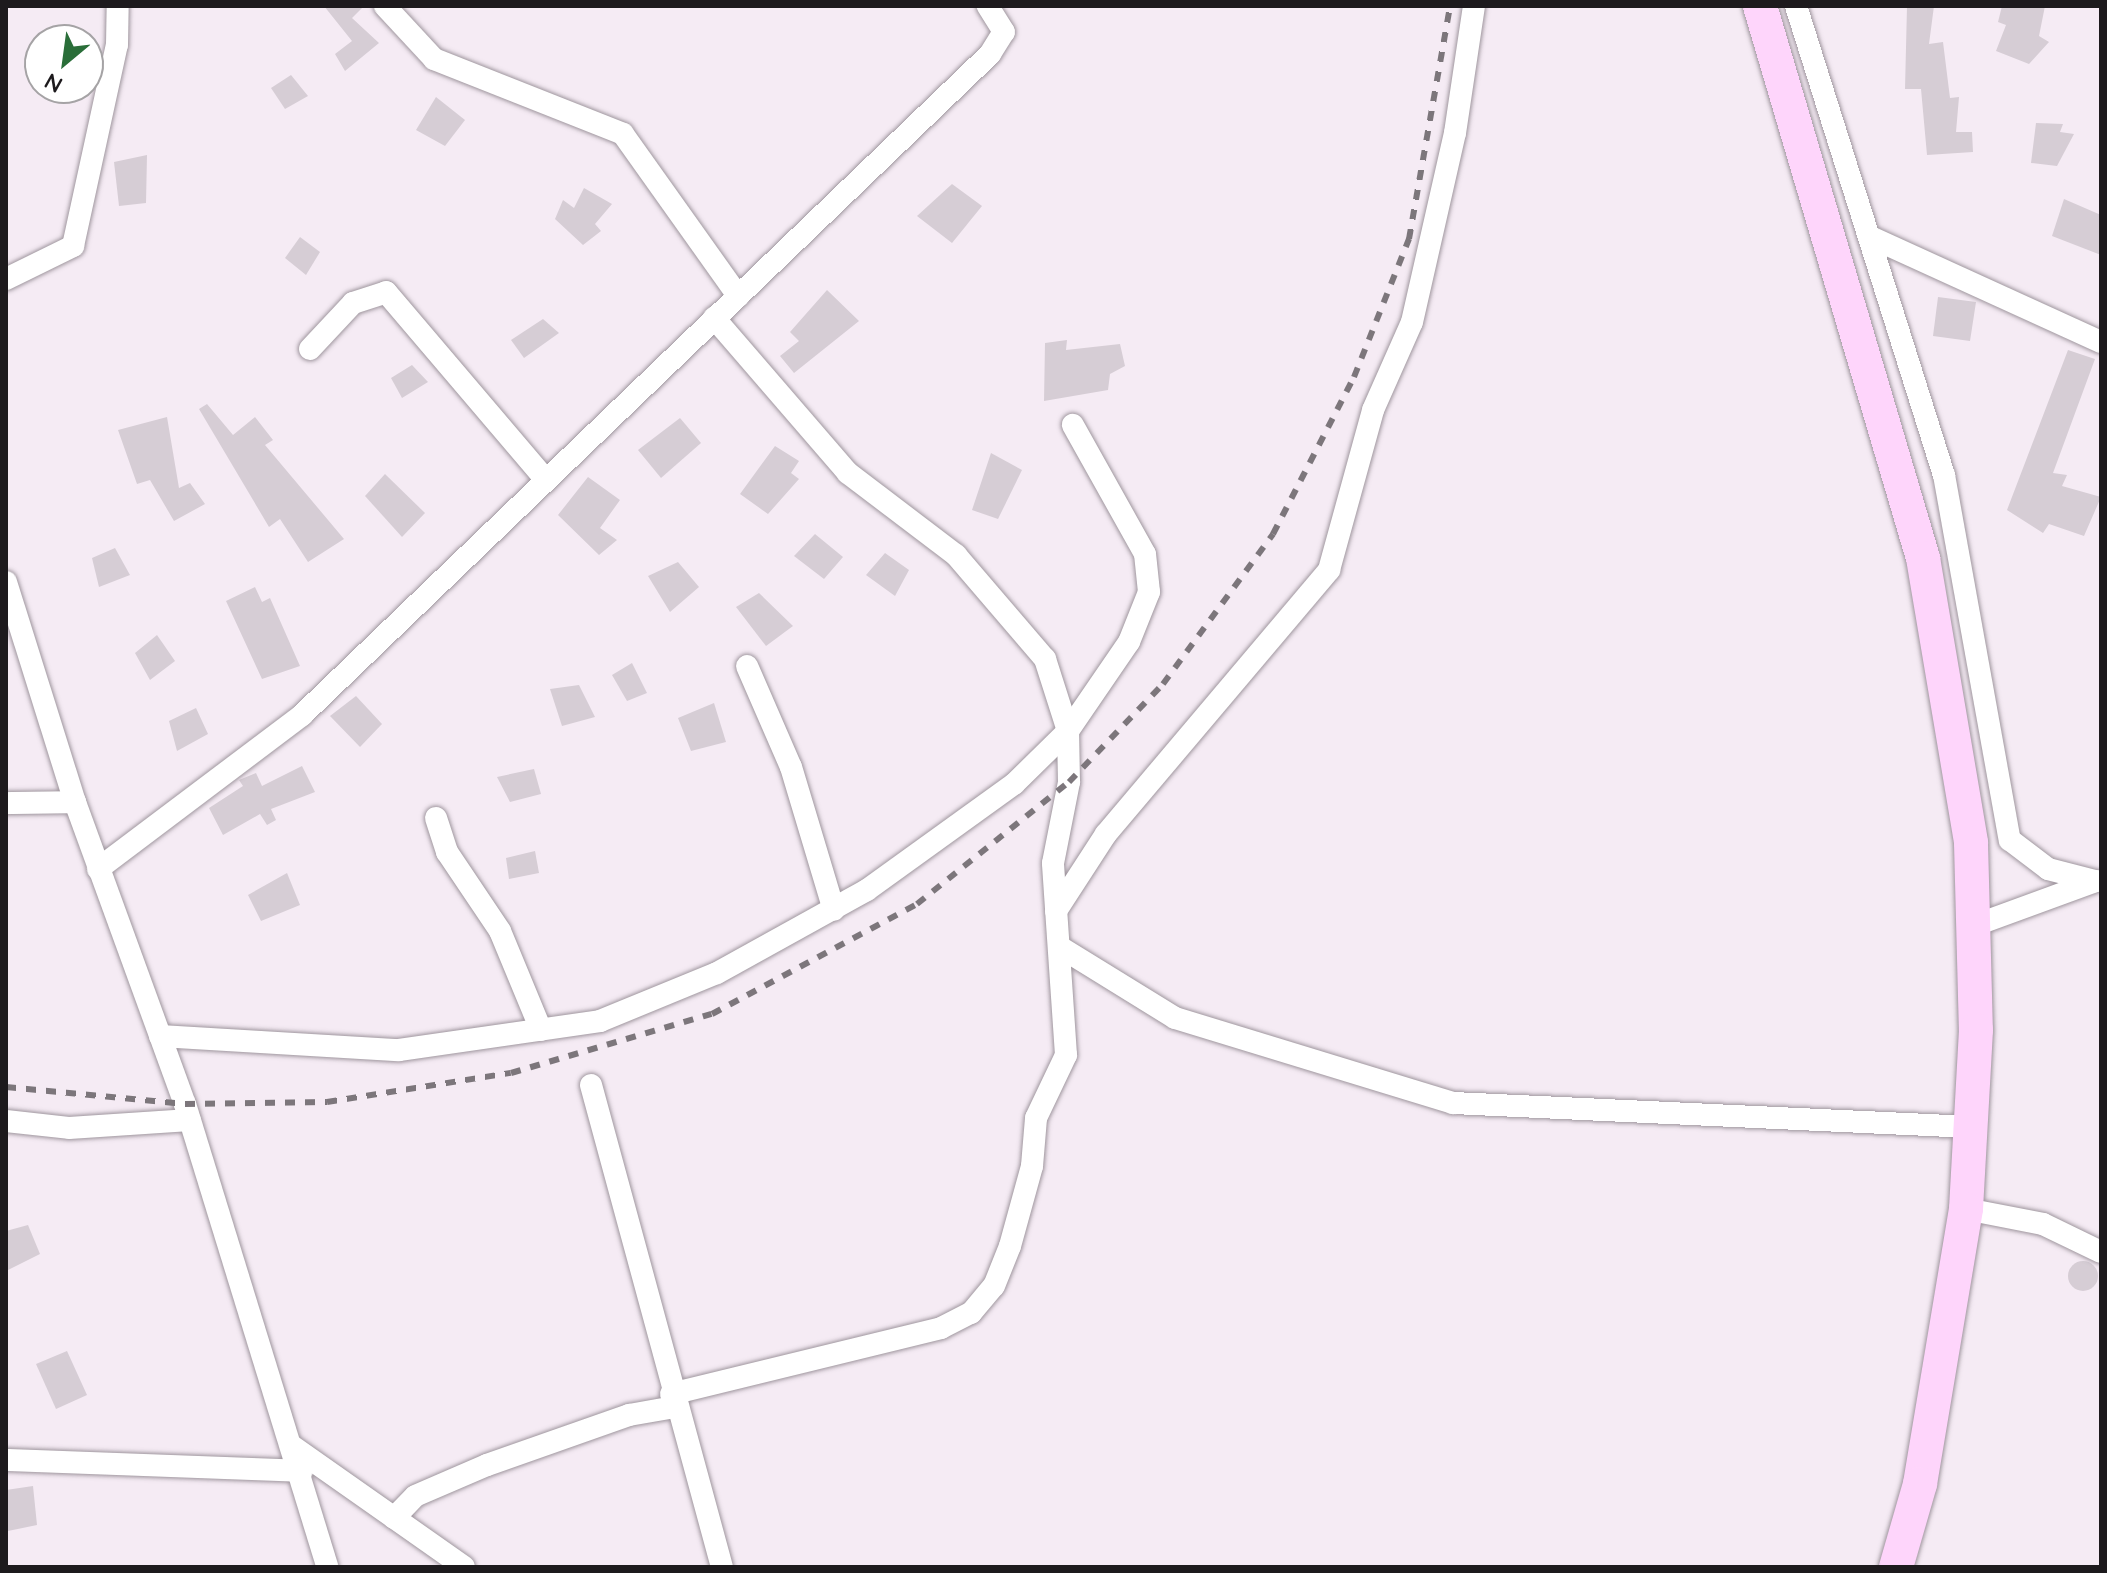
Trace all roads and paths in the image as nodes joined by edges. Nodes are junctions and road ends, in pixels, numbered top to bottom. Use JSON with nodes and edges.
{"nodes":[{"id":1,"x":118,"y":6,"type":"edge"},
{"id":2,"x":385,"y":6,"type":"edge"},
{"id":3,"x":988,"y":6,"type":"edge"},
{"id":4,"x":1474,"y":6,"type":"edge"},
{"id":5,"x":1760,"y":6,"type":"edge"},
{"id":6,"x":1796,"y":6,"type":"edge"},
{"id":7,"x":1875,"y":239,"type":"junction"},
{"id":8,"x":6,"y":279,"type":"edge"},
{"id":9,"x":738,"y":296,"type":"junction"},
{"id":10,"x":714,"y":318,"type":"junction"},
{"id":11,"x":2101,"y":342,"type":"edge"},
{"id":12,"x":310,"y":349,"type":"dead end"},
{"id":13,"x":1073,"y":425,"type":"dead end"},
{"id":14,"x":546,"y":480,"type":"junction"},
{"id":15,"x":6,"y":582,"type":"edge"},
{"id":16,"x":747,"y":666,"type":"dead end"},
{"id":17,"x":1068,"y":731,"type":"junction"},
{"id":18,"x":75,"y":802,"type":"junction"},
{"id":19,"x":6,"y":803,"type":"edge"},
{"id":20,"x":436,"y":818,"type":"dead end"},
{"id":21,"x":98,"y":869,"type":"junction"},
{"id":22,"x":2098,"y":880,"type":"edge"},
{"id":23,"x":834,"y":910,"type":"junction"},
{"id":24,"x":1056,"y":912,"type":"junction"},
{"id":25,"x":1973,"y":926,"type":"junction"},
{"id":26,"x":1060,"y":947,"type":"junction"},
{"id":27,"x":541,"y":1030,"type":"junction"},
{"id":28,"x":160,"y":1036,"type":"junction"},
{"id":29,"x":591,"y":1085,"type":"dead end"},
{"id":30,"x":190,"y":1120,"type":"junction"},
{"id":31,"x":6,"y":1121,"type":"edge"},
{"id":32,"x":1972,"y":1127,"type":"junction"},
{"id":33,"x":1966,"y":1209,"type":"junction"},
{"id":34,"x":2101,"y":1252,"type":"edge"},
{"id":35,"x":673,"y":1400,"type":"junction"},
{"id":36,"x":292,"y":1446,"type":"junction"},
{"id":37,"x":6,"y":1460,"type":"edge"},
{"id":38,"x":302,"y":1471,"type":"junction"},
{"id":39,"x":394,"y":1518,"type":"junction"},
{"id":40,"x":327,"y":1567,"type":"edge"},
{"id":41,"x":464,"y":1567,"type":"edge"},
{"id":42,"x":722,"y":1567,"type":"edge"},
{"id":43,"x":1896,"y":1567,"type":"edge"}],
"edges":[{"from":1,"to":8,"type":"street"},
{"from":2,"to":9,"type":"street"},
{"from":3,"to":9,"type":"street"},
{"from":4,"to":24,"type":"street"},
{"from":5,"to":25,"type":"main road"},
{"from":6,"to":7,"type":"street"},
{"from":7,"to":11,"type":"street"},
{"from":7,"to":22,"type":"street"},
{"from":9,"to":10,"type":"street"},
{"from":10,"to":14,"type":"street"},
{"from":10,"to":17,"type":"street"},
{"from":12,"to":14,"type":"street"},
{"from":13,"to":17,"type":"street"},
{"from":14,"to":21,"type":"street"},
{"from":15,"to":18,"type":"street"},
{"from":16,"to":23,"type":"street"},
{"from":17,"to":23,"type":"street"},
{"from":17,"to":24,"type":"street"},
{"from":18,"to":19,"type":"street"},
{"from":18,"to":21,"type":"street"},
{"from":20,"to":27,"type":"street"},
{"from":21,"to":28,"type":"street"},
{"from":22,"to":25,"type":"street"},
{"from":23,"to":27,"type":"street"},
{"from":24,"to":26,"type":"street"},
{"from":25,"to":32,"type":"main road"},
{"from":26,"to":32,"type":"street"},
{"from":26,"to":35,"type":"street"},
{"from":27,"to":28,"type":"street"},
{"from":28,"to":30,"type":"street"},
{"from":29,"to":35,"type":"street"},
{"from":30,"to":31,"type":"street"},
{"from":30,"to":36,"type":"street"},
{"from":32,"to":33,"type":"main road"},
{"from":33,"to":34,"type":"street"},
{"from":33,"to":43,"type":"main road"},
{"from":35,"to":39,"type":"street"},
{"from":35,"to":42,"type":"street"},
{"from":36,"to":38,"type":"street"},
{"from":36,"to":39,"type":"street"},
{"from":37,"to":38,"type":"street"},
{"from":38,"to":40,"type":"street"},
{"from":39,"to":41,"type":"street"}]}
